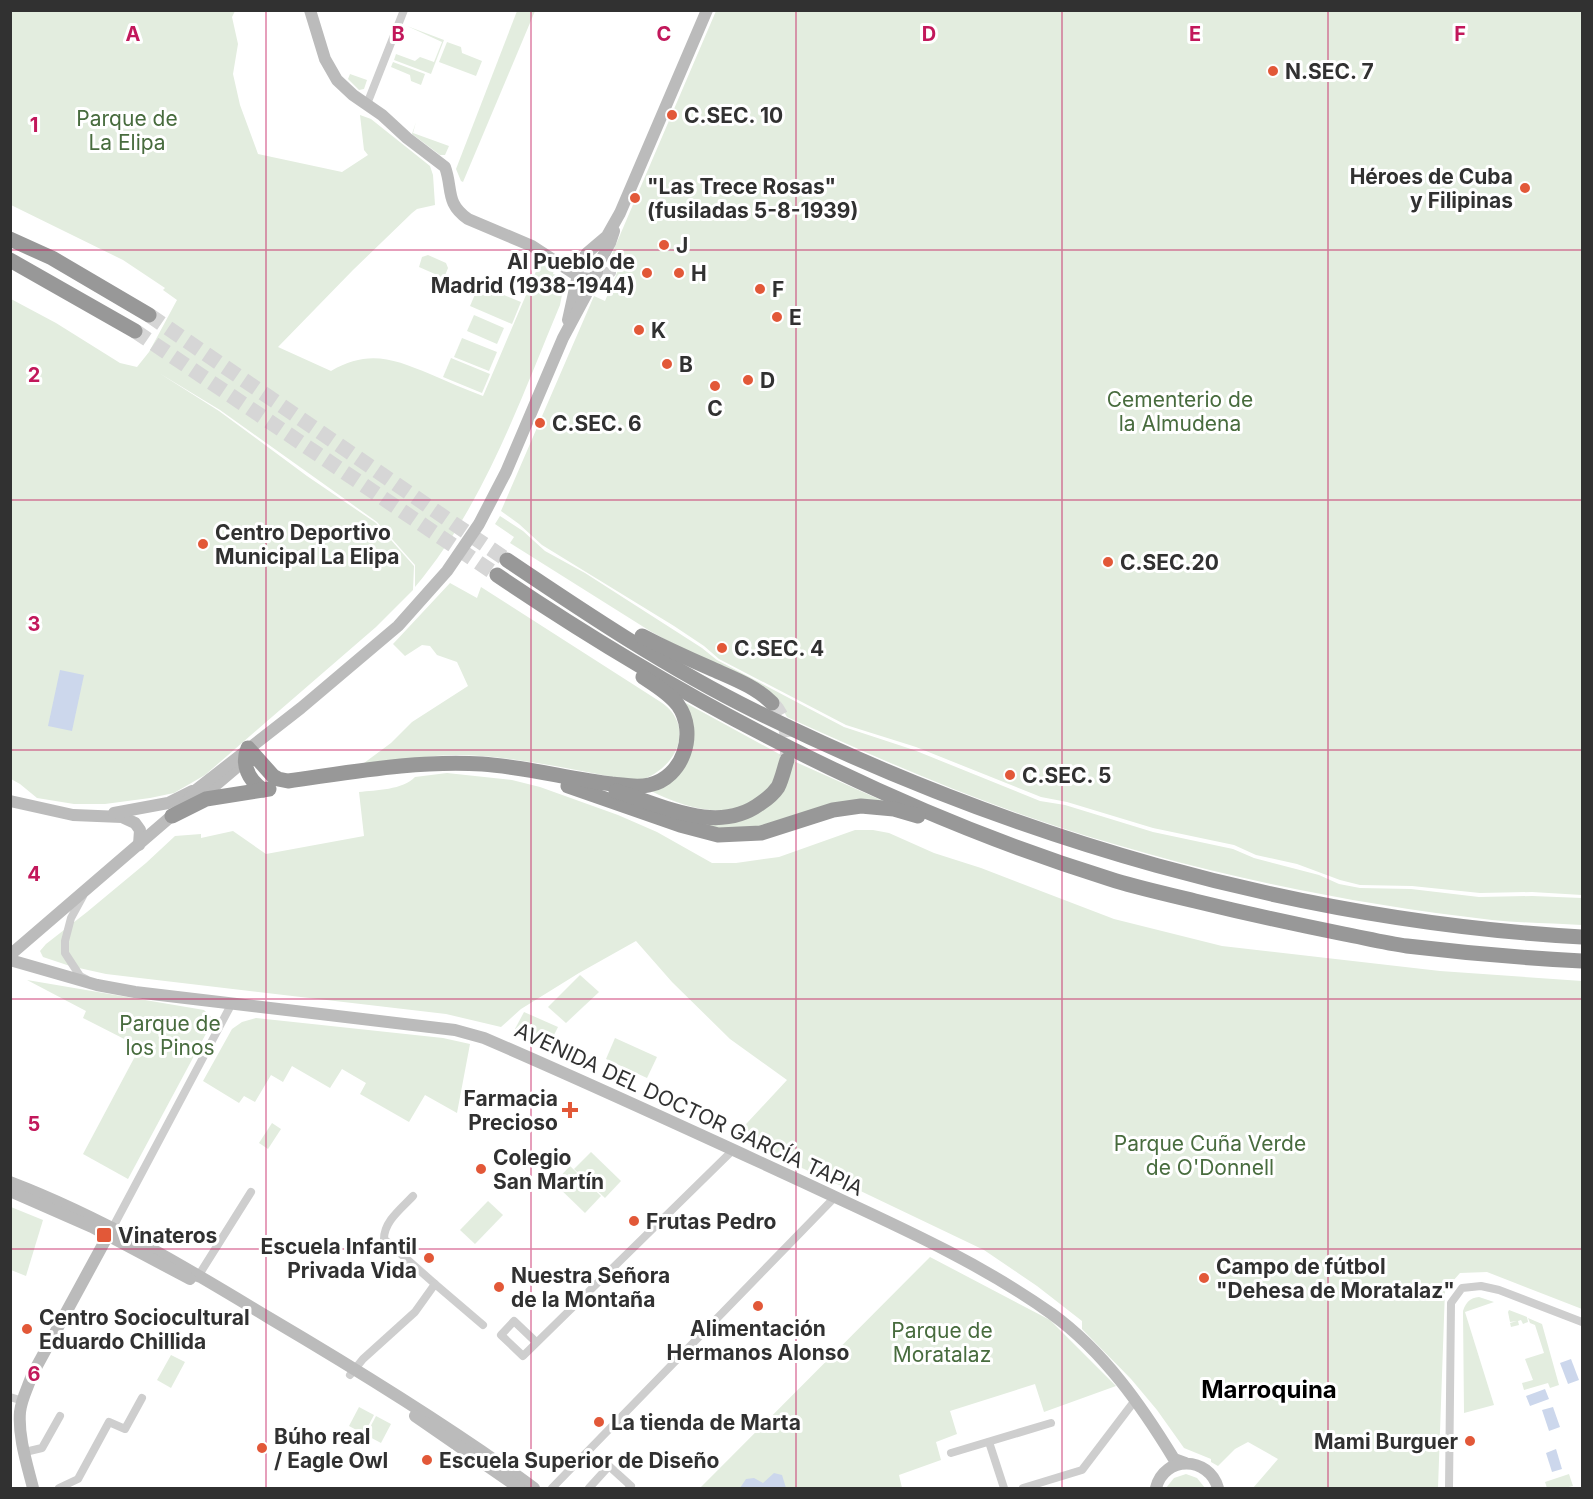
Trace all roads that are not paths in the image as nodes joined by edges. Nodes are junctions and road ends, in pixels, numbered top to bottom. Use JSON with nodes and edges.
{"nodes":[{"id":1,"x":310,"y":10,"type":"edge"},
{"id":2,"x":404,"y":10,"type":"edge"},
{"id":3,"x":707,"y":10,"type":"edge"},
{"id":4,"x":367,"y":104,"type":"junction"},
{"id":5,"x":620,"y":213,"type":"junction"},
{"id":6,"x":10,"y":228,"type":"edge"},
{"id":7,"x":10,"y":239,"type":"edge"},
{"id":8,"x":532,"y":246,"type":"junction"},
{"id":9,"x":52,"y":258,"type":"junction"},
{"id":10,"x":584,"y":260,"type":"junction"},
{"id":11,"x":10,"y":261,"type":"edge"},
{"id":12,"x":595,"y":271,"type":"junction"},
{"id":13,"x":612,"y":273,"type":"dead end"},
{"id":14,"x":578,"y":275,"type":"junction"},
{"id":15,"x":607,"y":286,"type":"dead end"},
{"id":16,"x":149,"y":315,"type":"tunnel mouth"},
{"id":17,"x":135,"y":331,"type":"tunnel mouth"},
{"id":18,"x":563,"y":338,"type":"junction"},
{"id":19,"x":507,"y":560,"type":"tunnel mouth"},
{"id":20,"x":496,"y":575,"type":"tunnel mouth"},
{"id":21,"x":555,"y":615,"type":"junction"},
{"id":22,"x":594,"y":617,"type":"junction"},
{"id":23,"x":772,"y":703,"type":"tunnel mouth"},
{"id":24,"x":249,"y":754,"type":"junction"},
{"id":25,"x":787,"y":760,"type":"tunnel mouth"},
{"id":26,"x":517,"y":769,"type":"junction"},
{"id":27,"x":368,"y":770,"type":"junction"},
{"id":28,"x":582,"y":780,"type":"junction"},
{"id":29,"x":196,"y":790,"type":"junction"},
{"id":30,"x":263,"y":790,"type":"junction"},
{"id":31,"x":10,"y":801,"type":"edge"},
{"id":32,"x":140,"y":809,"type":"junction"},
{"id":33,"x":177,"y":812,"type":"junction"},
{"id":34,"x":99,"y":815,"type":"junction"},
{"id":35,"x":135,"y":823,"type":"junction"},
{"id":36,"x":970,"y":829,"type":"junction"},
{"id":37,"x":139,"y":845,"type":"junction"},
{"id":38,"x":88,"y":887,"type":"junction"},
{"id":39,"x":1582,"y":937,"type":"edge"},
{"id":40,"x":10,"y":955,"type":"edge"},
{"id":41,"x":10,"y":960,"type":"edge"},
{"id":42,"x":1582,"y":961,"type":"edge"},
{"id":43,"x":97,"y":986,"type":"junction"},
{"id":44,"x":231,"y":1005,"type":"junction"},
{"id":45,"x":733,"y":1150,"type":"junction"},
{"id":46,"x":10,"y":1182,"type":"edge"},
{"id":47,"x":10,"y":1191,"type":"edge"},
{"id":48,"x":251,"y":1192,"type":"dead end"},
{"id":49,"x":413,"y":1196,"type":"dead end"},
{"id":50,"x":835,"y":1197,"type":"junction"},
{"id":51,"x":111,"y":1231,"type":"junction"},
{"id":52,"x":196,"y":1278,"type":"junction"},
{"id":53,"x":435,"y":1284,"type":"junction"},
{"id":54,"x":1582,"y":1322,"type":"edge"},
{"id":55,"x":483,"y":1325,"type":"dead end"},
{"id":56,"x":536,"y":1342,"type":"junction"},
{"id":57,"x":352,"y":1372,"type":"junction"},
{"id":58,"x":142,"y":1398,"type":"dead end"},
{"id":59,"x":17,"y":1399,"type":"edge"},
{"id":60,"x":1136,"y":1399,"type":"junction"},
{"id":61,"x":60,"y":1416,"type":"dead end"},
{"id":62,"x":1051,"y":1423,"type":"dead end"},
{"id":63,"x":989,"y":1442,"type":"junction"},
{"id":64,"x":25,"y":1452,"type":"junction"},
{"id":65,"x":951,"y":1453,"type":"dead end"},
{"id":66,"x":1177,"y":1463,"type":"junction"},
{"id":67,"x":33,"y":1488,"type":"edge"},
{"id":68,"x":59,"y":1488,"type":"edge"},
{"id":69,"x":519,"y":1488,"type":"edge"},
{"id":70,"x":534,"y":1488,"type":"edge"},
{"id":71,"x":552,"y":1488,"type":"edge"},
{"id":72,"x":588,"y":1488,"type":"edge"},
{"id":73,"x":629,"y":1488,"type":"edge"},
{"id":74,"x":1004,"y":1488,"type":"edge"},
{"id":75,"x":1023,"y":1488,"type":"edge"},
{"id":76,"x":1156,"y":1488,"type":"edge"},
{"id":77,"x":1218,"y":1488,"type":"edge"},
{"id":78,"x":1449,"y":1488,"type":"edge"}],
"edges":[{"from":1,"to":4,"type":"street"},
{"from":2,"to":4,"type":"street"},
{"from":3,"to":5,"type":"street"},
{"from":4,"to":8,"type":"street"},
{"from":5,"to":10,"type":"street"},
{"from":5,"to":12,"type":"street"},
{"from":6,"to":9,"type":"highway"},
{"from":7,"to":9,"type":"highway"},
{"from":8,"to":10,"type":"street"},
{"from":8,"to":14,"type":"street"},
{"from":9,"to":16,"type":"highway"},
{"from":10,"to":12,"type":"street"},
{"from":10,"to":14,"type":"street"},
{"from":11,"to":17,"type":"highway"},
{"from":12,"to":13,"type":"street"},
{"from":12,"to":14,"type":"street"},
{"from":12,"to":15,"type":"street"},
{"from":12,"to":18,"type":"street"},
{"from":14,"to":18,"type":"street"},
{"from":18,"to":24,"type":"street"},
{"from":19,"to":22,"type":"highway"},
{"from":20,"to":21,"type":"highway"},
{"from":21,"to":28,"type":"highway"},
{"from":21,"to":36,"type":"highway"},
{"from":22,"to":23,"type":"highway"},
{"from":22,"to":39,"type":"highway"},
{"from":24,"to":27,"type":"highway"},
{"from":24,"to":29,"type":"street"},
{"from":24,"to":30,"type":"highway"},
{"from":24,"to":33,"type":"street"},
{"from":25,"to":28,"type":"highway"},
{"from":26,"to":27,"type":"highway"},
{"from":26,"to":28,"type":"highway"},
{"from":26,"to":36,"type":"highway"},
{"from":27,"to":30,"type":"highway"},
{"from":29,"to":32,"type":"street"},
{"from":29,"to":33,"type":"street"},
{"from":30,"to":33,"type":"highway"},
{"from":31,"to":34,"type":"street"},
{"from":32,"to":34,"type":"street"},
{"from":32,"to":35,"type":"street"},
{"from":33,"to":37,"type":"street"},
{"from":34,"to":35,"type":"street"},
{"from":35,"to":37,"type":"street"},
{"from":36,"to":42,"type":"highway"},
{"from":37,"to":38,"type":"street"},
{"from":38,"to":40,"type":"street"},
{"from":38,"to":43,"type":"street"},
{"from":41,"to":43,"type":"street","name":"AVENIDA DEL DOCTOR GARCÍA TAPIA"},
{"from":43,"to":44,"type":"street","name":"AVENIDA DEL DOCTOR GARCÍA TAPIA"},
{"from":44,"to":45,"type":"street","name":"AVENIDA DEL DOCTOR GARCÍA TAPIA"},
{"from":44,"to":51,"type":"street"},
{"from":45,"to":50,"type":"street","name":"AVENIDA DEL DOCTOR GARCÍA TAPIA"},
{"from":45,"to":56,"type":"street"},
{"from":46,"to":51,"type":"street"},
{"from":47,"to":51,"type":"street"},
{"from":48,"to":52,"type":"street"},
{"from":49,"to":53,"type":"street"},
{"from":50,"to":60,"type":"street","name":"AVENIDA DEL DOCTOR GARCÍA TAPIA"},
{"from":50,"to":71,"type":"street"},
{"from":51,"to":52,"type":"street"},
{"from":51,"to":59,"type":"street"},
{"from":52,"to":57,"type":"street"},
{"from":53,"to":55,"type":"street"},
{"from":53,"to":57,"type":"street"},
{"from":54,"to":78,"type":"street"},
{"from":56,"to":56,"type":"street"},
{"from":57,"to":69,"type":"street"},
{"from":57,"to":70,"type":"street"},
{"from":58,"to":68,"type":"street"},
{"from":59,"to":64,"type":"street"},
{"from":60,"to":66,"type":"street","name":"AVENIDA DEL DOCTOR GARCÍA TAPIA"},
{"from":60,"to":75,"type":"street"},
{"from":61,"to":64,"type":"street"},
{"from":62,"to":63,"type":"street"},
{"from":63,"to":65,"type":"street"},
{"from":63,"to":74,"type":"street"},
{"from":64,"to":67,"type":"street"},
{"from":66,"to":76,"type":"street"},
{"from":66,"to":77,"type":"street"},
{"from":72,"to":73,"type":"street"}]}
